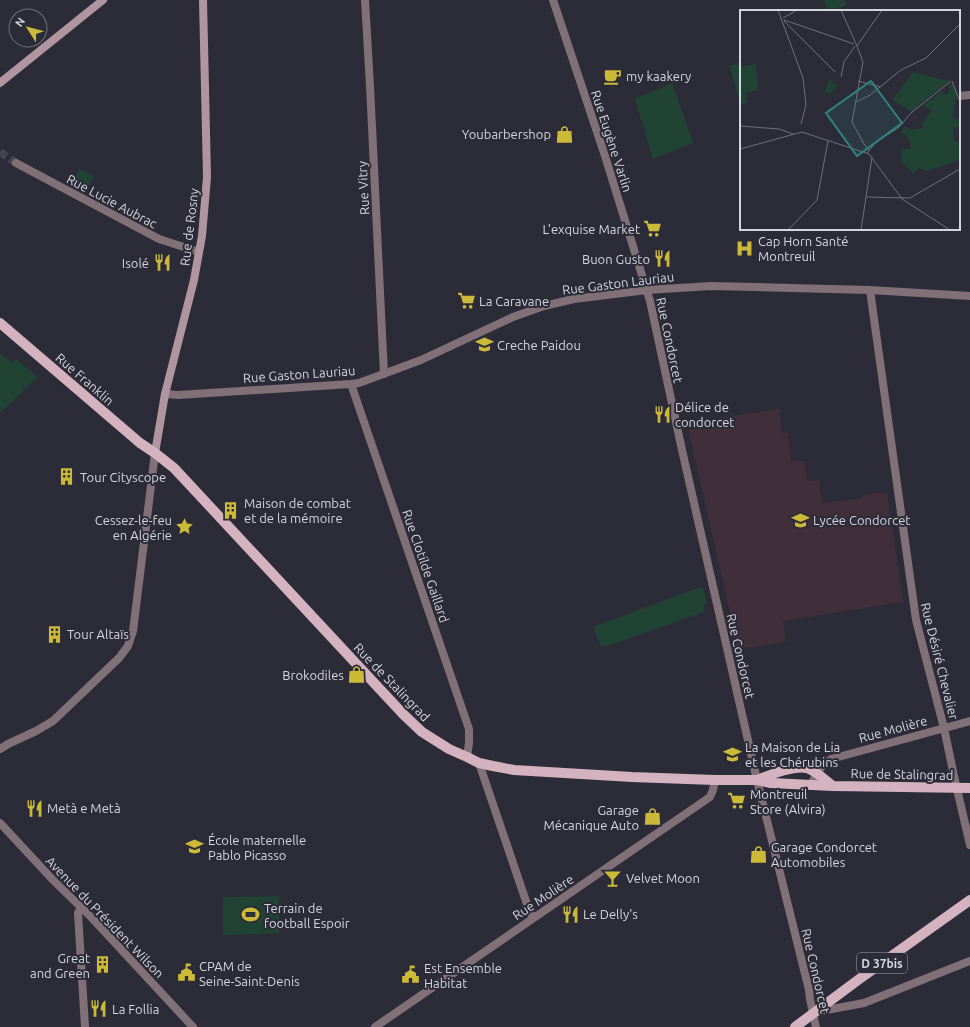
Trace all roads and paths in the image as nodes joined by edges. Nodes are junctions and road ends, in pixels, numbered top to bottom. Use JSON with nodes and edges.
{"nodes":[{"id":1,"x":103,"y":0,"type":"edge"},
{"id":2,"x":203,"y":0,"type":"edge"},
{"id":3,"x":365,"y":0,"type":"edge"},
{"id":4,"x":553,"y":0,"type":"edge"},
{"id":5,"x":0,"y":83,"type":"edge"},
{"id":6,"x":970,"y":95,"type":"edge"},
{"id":7,"x":960,"y":96,"type":"edge"},
{"id":8,"x":16,"y":163,"type":"tunnel mouth"},
{"id":9,"x":199,"y":252,"type":"junction"},
{"id":10,"x":647,"y":290,"type":"junction"},
{"id":11,"x":870,"y":290,"type":"junction"},
{"id":12,"x":970,"y":296,"type":"edge"},
{"id":13,"x":0,"y":323,"type":"edge"},
{"id":14,"x":384,"y":374,"type":"junction"},
{"id":15,"x":351,"y":384,"type":"junction"},
{"id":16,"x":165,"y":394,"type":"junction"},
{"id":17,"x":155,"y":453,"type":"junction"},
{"id":18,"x":970,"y":721,"type":"edge"},
{"id":19,"x":944,"y":728,"type":"junction"},
{"id":20,"x":0,"y":749,"type":"edge"},
{"id":21,"x":467,"y":757,"type":"junction"},
{"id":22,"x":480,"y":763,"type":"junction"},
{"id":23,"x":816,"y":773,"type":"junction"},
{"id":24,"x":715,"y":780,"type":"junction"},
{"id":25,"x":757,"y":780,"type":"junction"},
{"id":26,"x":811,"y":785,"type":"junction"},
{"id":27,"x":833,"y":786,"type":"junction"},
{"id":28,"x":957,"y":788,"type":"junction"},
{"id":29,"x":970,"y":788,"type":"edge"},
{"id":30,"x":0,"y":823,"type":"edge"},
{"id":31,"x":970,"y":845,"type":"edge"},
{"id":32,"x":970,"y":900,"type":"edge"},
{"id":33,"x":82,"y":907,"type":"junction"},
{"id":34,"x":533,"y":918,"type":"junction"},
{"id":35,"x":970,"y":961,"type":"edge"},
{"id":36,"x":813,"y":1013,"type":"junction"},
{"id":37,"x":85,"y":1027,"type":"edge"},
{"id":38,"x":193,"y":1027,"type":"edge"},
{"id":39,"x":376,"y":1027,"type":"edge"},
{"id":40,"x":795,"y":1027,"type":"edge"},
{"id":41,"x":816,"y":1027,"type":"edge"}],
"edges":[{"from":1,"to":5,"type":"main road"},
{"from":2,"to":9,"type":"main road","name":"Rue de Rosny"},
{"from":3,"to":14,"type":"street","name":"Rue Vitry"},
{"from":4,"to":10,"type":"street","name":"Rue Eugène Varlin"},
{"from":6,"to":7,"type":"street"},
{"from":8,"to":9,"type":"street","name":"Rue Lucie Aubrac"},
{"from":9,"to":16,"type":"main road","name":"Rue de Rosny"},
{"from":10,"to":11,"type":"street","name":"Rue Gaston Lauriau"},
{"from":10,"to":14,"type":"street","name":"Rue Gaston Lauriau"},
{"from":10,"to":25,"type":"street","name":"Rue Condorcet"},
{"from":11,"to":12,"type":"street","name":"Rue Gaston Lauriau"},
{"from":11,"to":19,"type":"street","name":"Rue Désiré Chevalier"},
{"from":13,"to":17,"type":"main road","name":"Rue Franklin"},
{"from":14,"to":15,"type":"street","name":"Rue Gaston Lauriau"},
{"from":15,"to":16,"type":"street","name":"Rue Gaston Lauriau"},
{"from":15,"to":21,"type":"street","name":"Rue Clotilde Gaillard"},
{"from":16,"to":17,"type":"main road","name":"Rue de Rosny"},
{"from":17,"to":20,"type":"street"},
{"from":17,"to":21,"type":"main road","name":"Rue de Stalingrad"},
{"from":18,"to":19,"type":"street","name":"Rue Molière"},
{"from":19,"to":23,"type":"street","name":"Rue Molière"},
{"from":19,"to":28,"type":"street","name":"Rue Désiré Chevalier"},
{"from":21,"to":22,"type":"main road","name":"Rue de Stalingrad"},
{"from":22,"to":24,"type":"main road","name":"Rue de Stalingrad"},
{"from":22,"to":34,"type":"street"},
{"from":23,"to":25,"type":"main road","name":"Rue de Stalingrad"},
{"from":23,"to":26,"type":"street","name":"Rue Molière"},
{"from":23,"to":27,"type":"main road","name":"Rue de Stalingrad"},
{"from":24,"to":25,"type":"main road","name":"Rue de Stalingrad"},
{"from":24,"to":34,"type":"street","name":"Rue Molière"},
{"from":25,"to":26,"type":"main road","name":"Rue de Stalingrad"},
{"from":25,"to":36,"type":"street","name":"Rue Condorcet"},
{"from":26,"to":27,"type":"main road","name":"Rue de Stalingrad"},
{"from":27,"to":28,"type":"main road","name":"Rue de Stalingrad"},
{"from":28,"to":29,"type":"main road","name":"Rue de Stalingrad"},
{"from":28,"to":31,"type":"street","name":"Rue Désiré Chevalier"},
{"from":30,"to":33,"type":"street","name":"Avenue du Président Wilson"},
{"from":32,"to":36,"type":"main road","number":"D 37bis"},
{"from":33,"to":37,"type":"street"},
{"from":33,"to":38,"type":"street","name":"Avenue du Président Wilson"},
{"from":34,"to":39,"type":"street","name":"Rue Molière"},
{"from":35,"to":36,"type":"street"},
{"from":36,"to":40,"type":"main road","number":"D 37bis"},
{"from":36,"to":41,"type":"street","name":"Rue Condorcet"}]}
